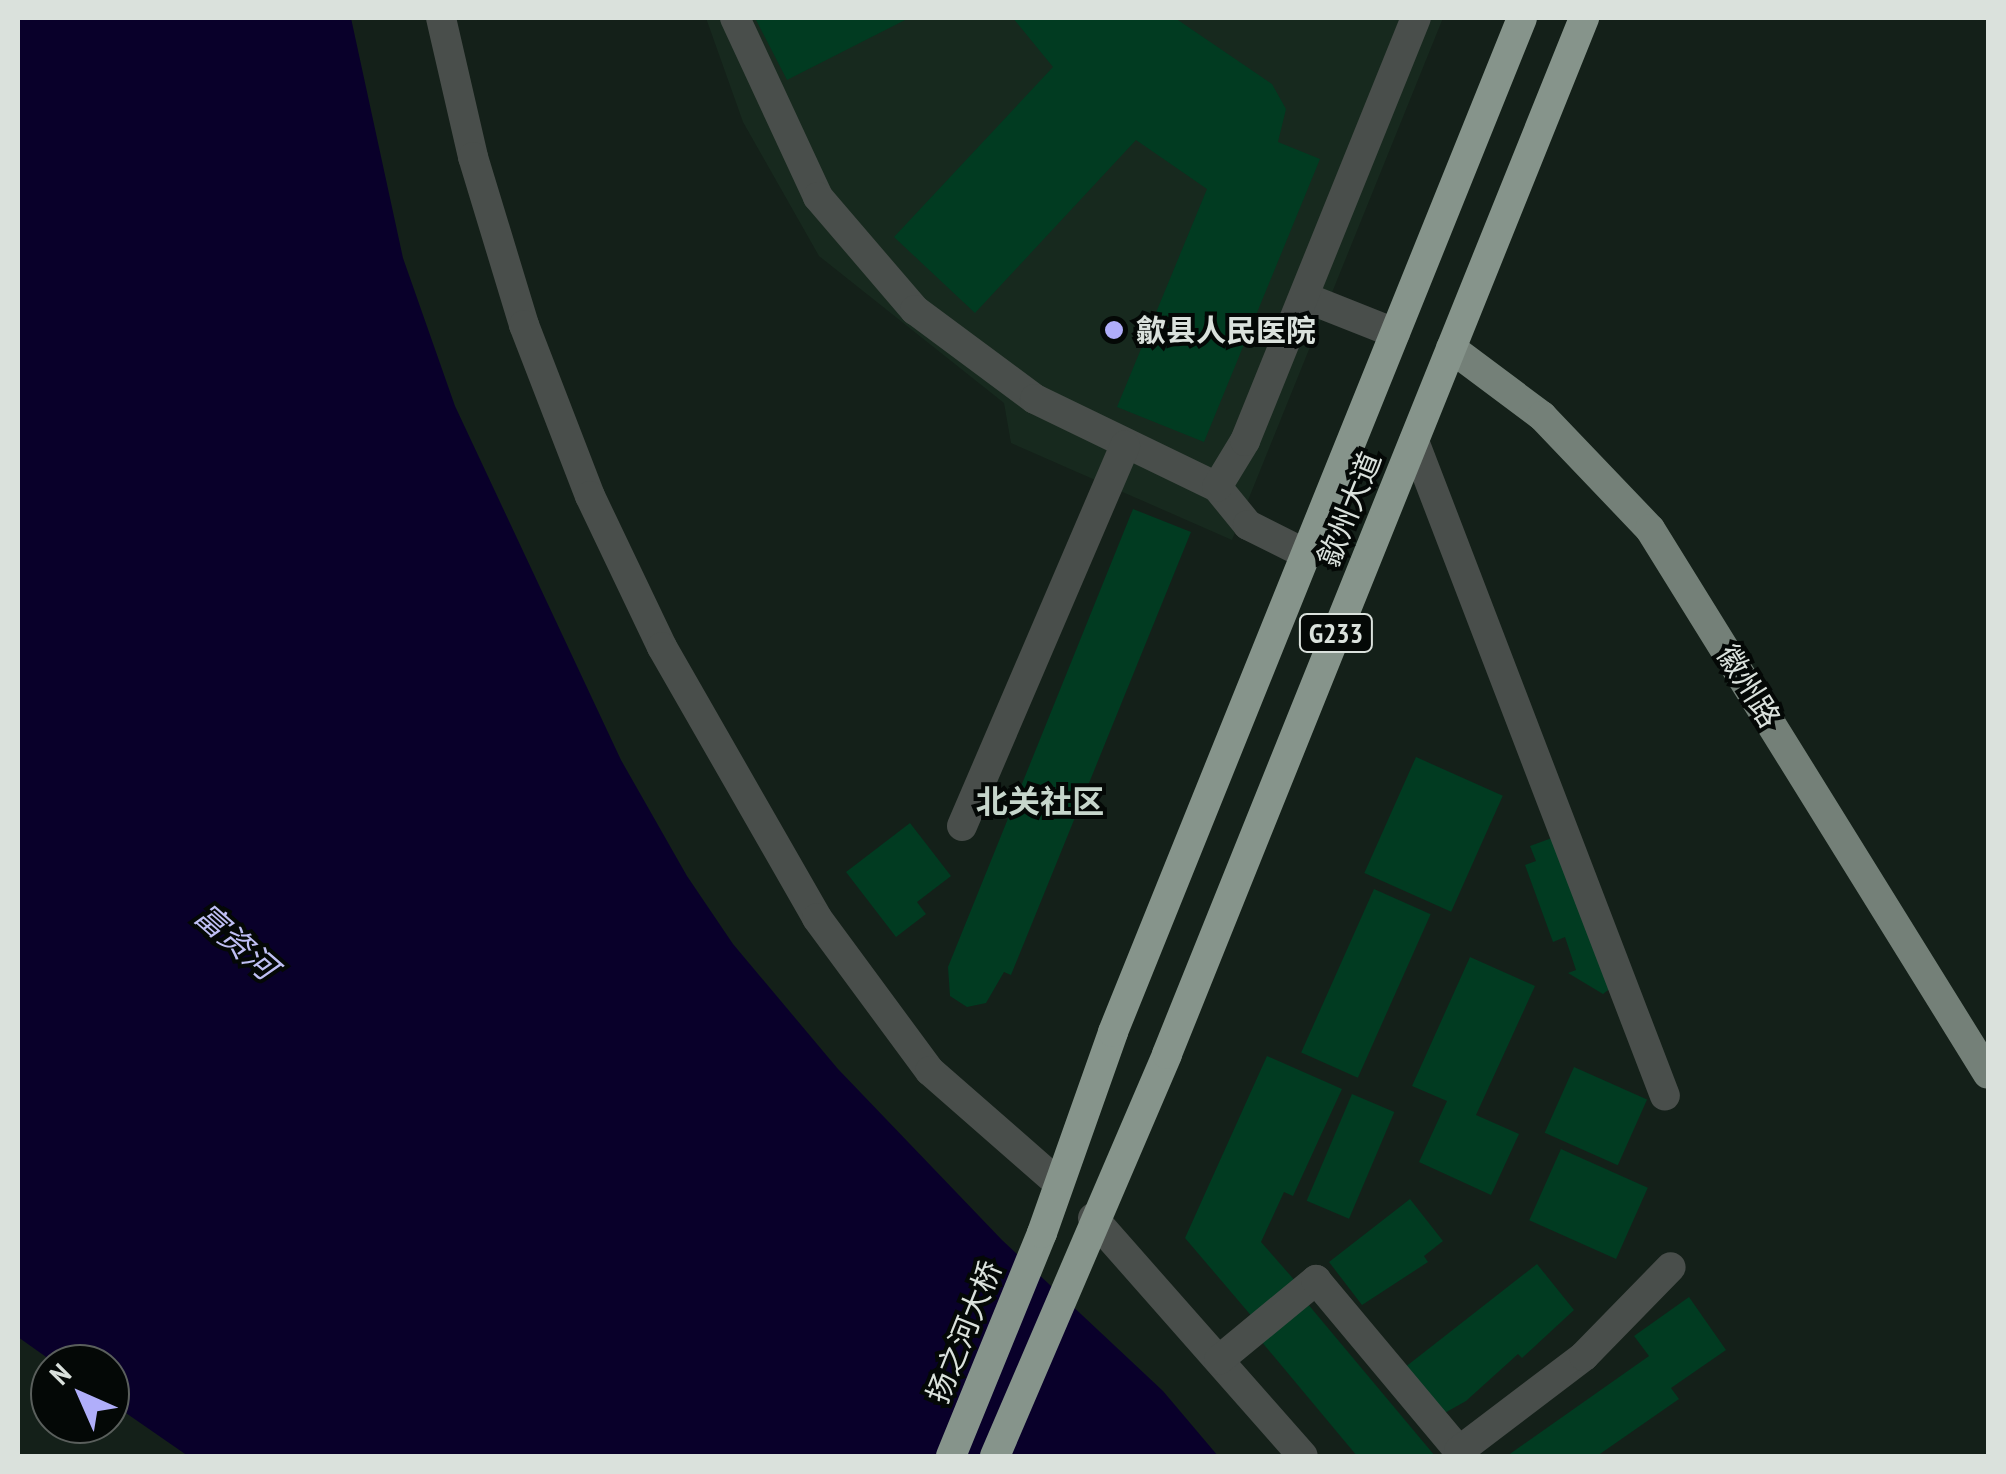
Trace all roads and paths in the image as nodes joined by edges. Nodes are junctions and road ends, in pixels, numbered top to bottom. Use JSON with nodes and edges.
{"nodes":[{"id":1,"x":440,"y":18,"type":"edge"},
{"id":2,"x":734,"y":18,"type":"edge"},
{"id":3,"x":1416,"y":18,"type":"edge"},
{"id":4,"x":1522,"y":18,"type":"edge"},
{"id":5,"x":1584,"y":18,"type":"edge"},
{"id":6,"x":1304,"y":296,"type":"junction"},
{"id":7,"x":1395,"y":333,"type":"junction"},
{"id":8,"x":1451,"y":348,"type":"junction"},
{"id":9,"x":1414,"y":441,"type":"junction"},
{"id":10,"x":1125,"y":445,"type":"junction"},
{"id":11,"x":1217,"y":487,"type":"junction"},
{"id":12,"x":1306,"y":554,"type":"junction"},
{"id":13,"x":962,"y":826,"type":"dead end"},
{"id":14,"x":1988,"y":1074,"type":"edge"},
{"id":15,"x":1665,"y":1096,"type":"dead end"},
{"id":16,"x":1058,"y":1183,"type":"junction"},
{"id":17,"x":1087,"y":1232,"type":"junction"},
{"id":18,"x":1042,"y":1233,"type":"joint"},
{"id":19,"x":1670,"y":1267,"type":"dead end"},
{"id":20,"x":1219,"y":1360,"type":"junction"},
{"id":21,"x":1461,"y":1454,"type":"edge"},
{"id":22,"x":952,"y":1456,"type":"edge"},
{"id":23,"x":995,"y":1456,"type":"edge"},
{"id":24,"x":1303,"y":1456,"type":"edge"}],
"edges":[{"from":1,"to":16,"type":"street"},
{"from":2,"to":10,"type":"street"},
{"from":3,"to":6,"type":"street"},
{"from":4,"to":7,"type":"highway","name":"歙州大道","number":"G233"},
{"from":5,"to":8,"type":"highway","name":"歙州大道","number":"G233"},
{"from":6,"to":7,"type":"street"},
{"from":6,"to":11,"type":"street"},
{"from":7,"to":12,"type":"highway","name":"歙州大道","number":"G233"},
{"from":8,"to":9,"type":"highway","name":"歙州大道","number":"G233"},
{"from":8,"to":14,"type":"main road","name":"徽州路"},
{"from":9,"to":15,"type":"street"},
{"from":9,"to":17,"type":"highway","name":"歙州大道","number":"G233"},
{"from":10,"to":11,"type":"street"},
{"from":10,"to":13,"type":"street"},
{"from":11,"to":12,"type":"street"},
{"from":12,"to":16,"type":"highway","name":"歙州大道","number":"G233"},
{"from":16,"to":18,"type":"highway","name":"歙州大道","number":"G233"},
{"from":17,"to":20,"type":"street"},
{"from":17,"to":23,"type":"highway","number":"G233"},
{"from":18,"to":22,"type":"highway","name":"扬之河大桥","number":"G233"},
{"from":19,"to":21,"type":"street"},
{"from":20,"to":21,"type":"street"},
{"from":20,"to":24,"type":"street"}]}
